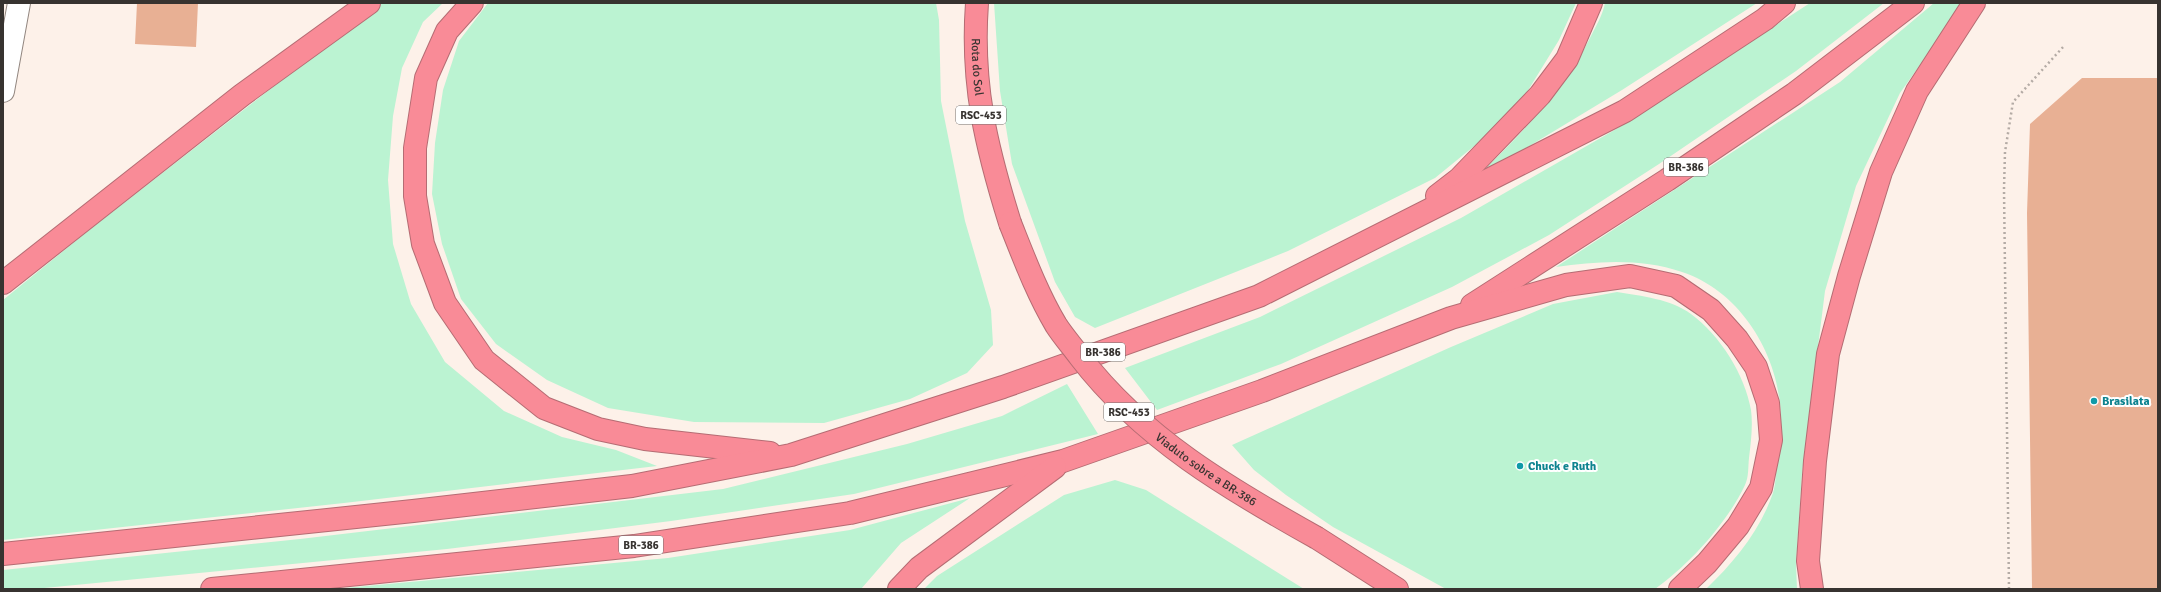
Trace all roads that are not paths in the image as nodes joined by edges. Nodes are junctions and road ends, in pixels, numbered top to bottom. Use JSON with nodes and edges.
{"nodes":[{"id":1,"x":19,"y":3,"type":"edge"},
{"id":2,"x":369,"y":3,"type":"edge"},
{"id":3,"x":472,"y":3,"type":"edge"},
{"id":4,"x":977,"y":3,"type":"edge"},
{"id":5,"x":1591,"y":3,"type":"edge"},
{"id":6,"x":1784,"y":3,"type":"edge"},
{"id":7,"x":1913,"y":3,"type":"edge"},
{"id":8,"x":1974,"y":3,"type":"edge"},
{"id":9,"x":3,"y":91,"type":"edge"},
{"id":10,"x":1010,"y":223,"type":"joint"},
{"id":11,"x":1404,"y":223,"type":"junction"},
{"id":12,"x":3,"y":283,"type":"edge"},
{"id":13,"x":1451,"y":318,"type":"junction"},
{"id":14,"x":791,"y":455,"type":"junction"},
{"id":15,"x":1063,"y":461,"type":"junction"},
{"id":16,"x":3,"y":554,"type":"edge"},
{"id":17,"x":212,"y":589,"type":"edge"},
{"id":18,"x":899,"y":589,"type":"edge"},
{"id":19,"x":1397,"y":589,"type":"edge"},
{"id":20,"x":1680,"y":589,"type":"edge"},
{"id":21,"x":1812,"y":589,"type":"edge"}],
"edges":[{"from":1,"to":9,"type":"street"},
{"from":2,"to":12,"type":"highway"},
{"from":3,"to":14,"type":"highway"},
{"from":4,"to":10,"type":"highway","name":"Rota do Sol","number":"RSC-453"},
{"from":5,"to":11,"type":"highway"},
{"from":6,"to":11,"type":"highway","number":"BR-386"},
{"from":7,"to":13,"type":"highway","number":"BR-386"},
{"from":8,"to":21,"type":"highway"},
{"from":10,"to":19,"type":"highway","name":"Viaduto sobre a BR-386","number":"RSC-453","bridge":true},
{"from":11,"to":14,"type":"highway","number":"BR-386"},
{"from":13,"to":15,"type":"highway","number":"BR-386"},
{"from":13,"to":20,"type":"highway"},
{"from":14,"to":16,"type":"highway","number":"BR-386"},
{"from":15,"to":17,"type":"highway","number":"BR-386"},
{"from":15,"to":18,"type":"highway"}]}
